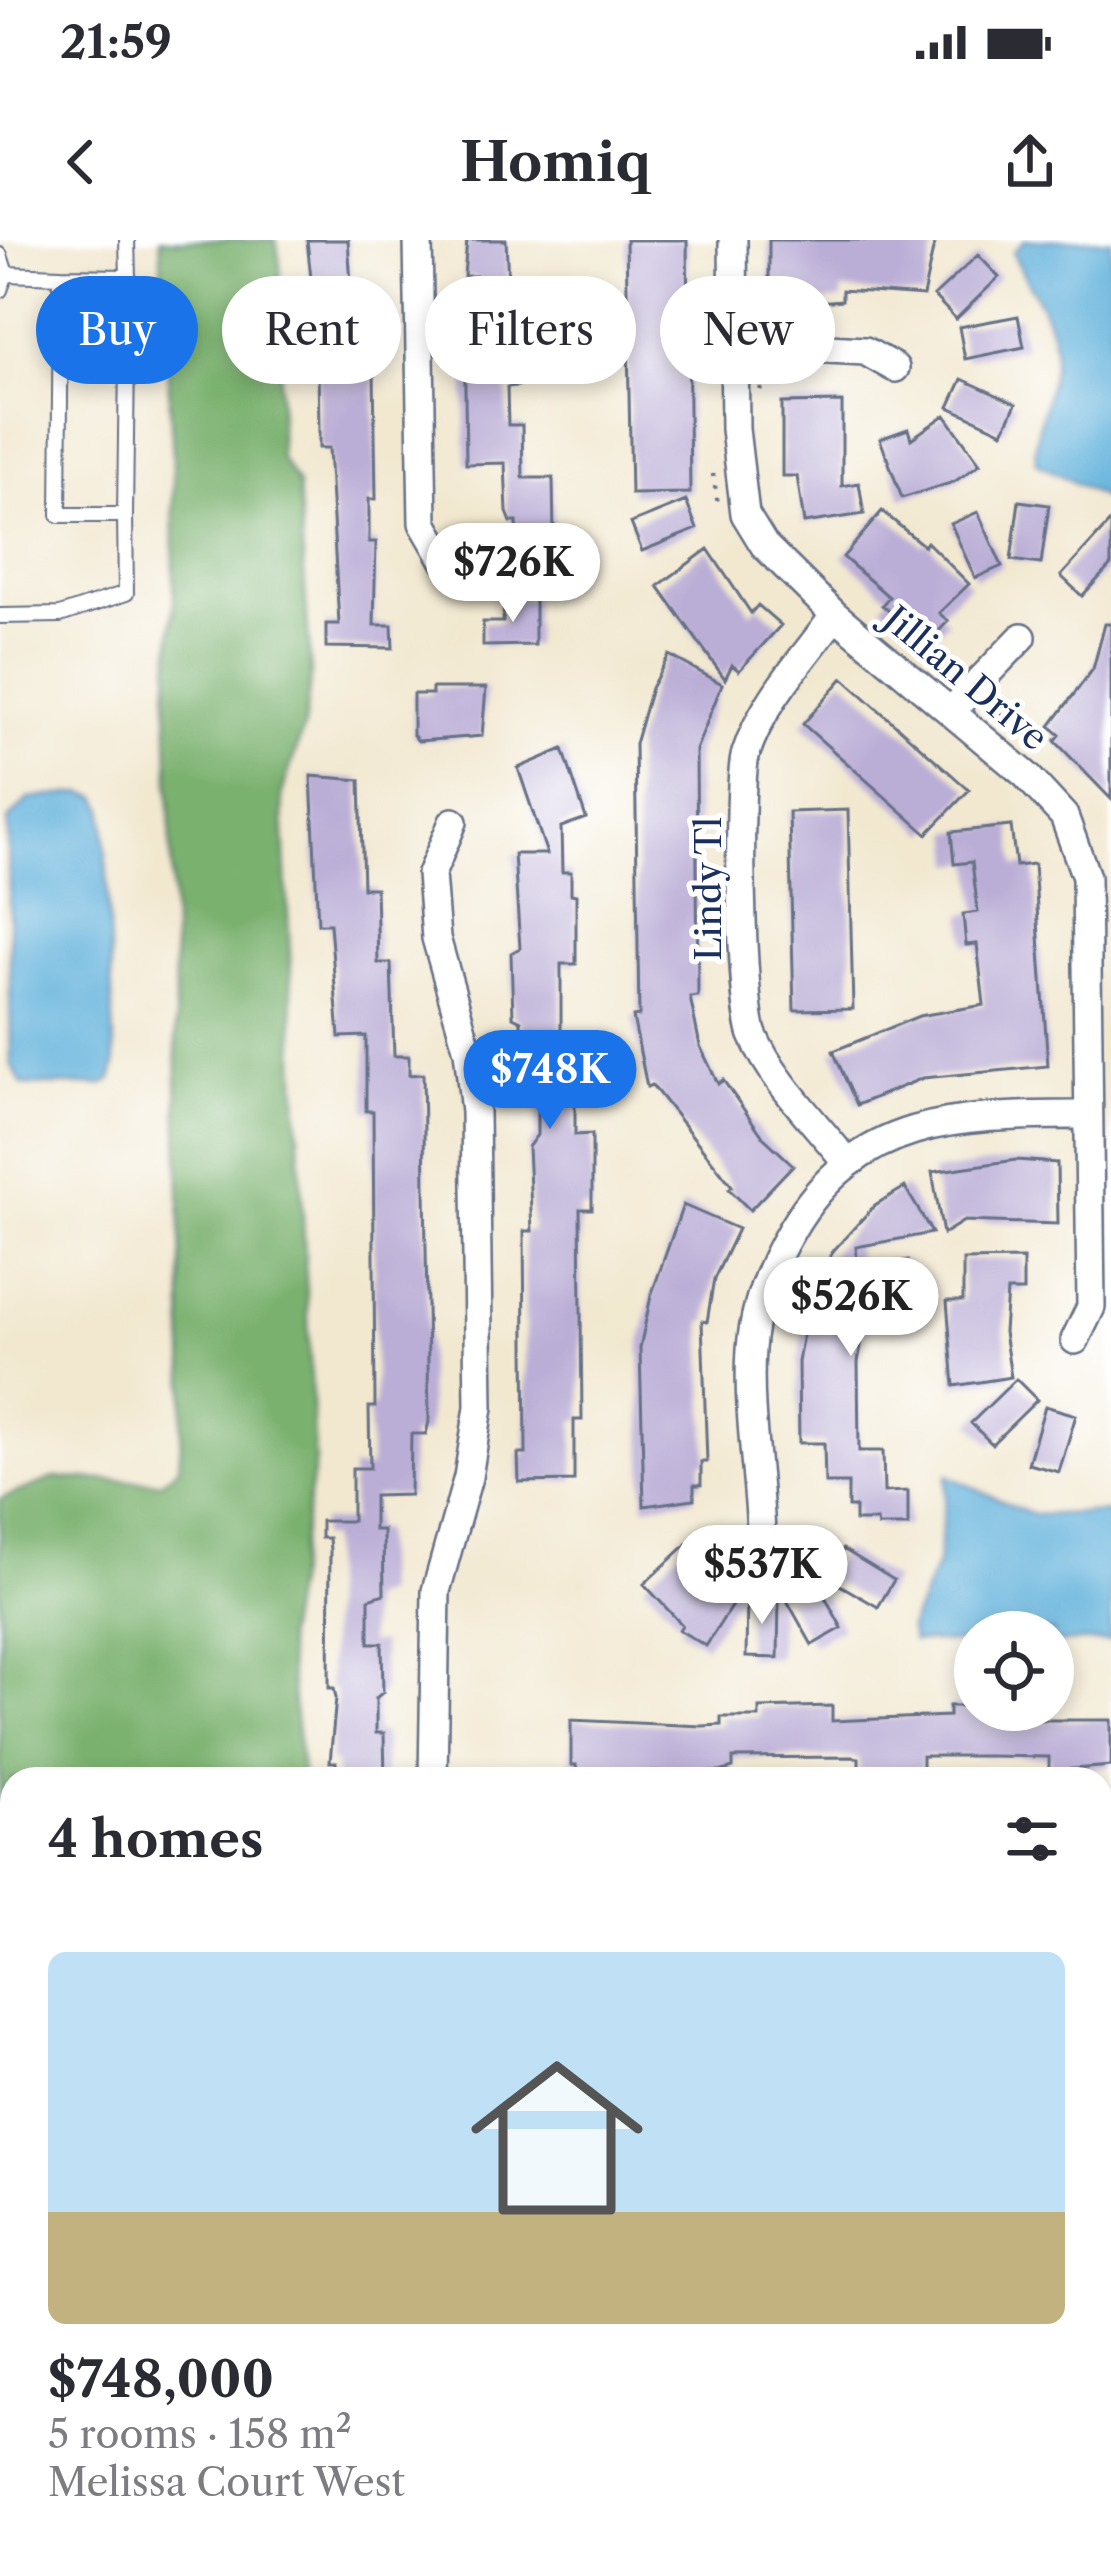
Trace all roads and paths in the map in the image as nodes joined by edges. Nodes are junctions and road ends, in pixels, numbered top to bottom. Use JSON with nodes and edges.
{"nodes":[{"id":1,"x":127,"y":240,"type":"edge"},
{"id":2,"x":418,"y":240,"type":"edge"},
{"id":3,"x":733,"y":240,"type":"edge"},
{"id":4,"x":0,"y":255,"type":"edge"},
{"id":5,"x":6,"y":274,"type":"junction"},
{"id":6,"x":61,"y":276,"type":"edge"},
{"id":7,"x":128,"y":276,"type":"edge"},
{"id":8,"x":733,"y":276,"type":"edge"},
{"id":9,"x":0,"y":290,"type":"edge"},
{"id":10,"x":835,"y":349,"type":"edge"},
{"id":11,"x":895,"y":368,"type":"dead end"},
{"id":12,"x":60,"y":384,"type":"edge"},
{"id":13,"x":127,"y":384,"type":"edge"},
{"id":14,"x":735,"y":384,"type":"edge"},
{"id":15,"x":762,"y":384,"type":"edge"},
{"id":16,"x":759,"y":396,"type":"dead end"},
{"id":17,"x":713,"y":455,"type":"dead end"},
{"id":18,"x":718,"y":507,"type":"dead end"},
{"id":19,"x":125,"y":515,"type":"junction"},
{"id":20,"x":445,"y":561,"type":"dead end"},
{"id":21,"x":835,"y":615,"type":"junction"},
{"id":22,"x":0,"y":616,"type":"edge"},
{"id":23,"x":1022,"y":637,"type":"dead end"},
{"id":24,"x":926,"y":661,"type":"dead end"},
{"id":25,"x":978,"y":684,"type":"junction"},
{"id":26,"x":952,"y":710,"type":"junction"},
{"id":27,"x":1009,"y":728,"type":"dead end"},
{"id":28,"x":452,"y":822,"type":"dead end"},
{"id":29,"x":1100,"y":933,"type":"edge"},
{"id":30,"x":1088,"y":1115,"type":"junction"},
{"id":31,"x":845,"y":1160,"type":"junction"},
{"id":32,"x":1076,"y":1340,"type":"dead end"},
{"id":33,"x":761,"y":1532,"type":"dead end"},
{"id":34,"x":433,"y":1767,"type":"edge"}],
"edges":[{"from":1,"to":7,"type":"lane"},
{"from":2,"to":20,"type":"street"},
{"from":3,"to":8,"type":"street","name":"Jillian Drive"},
{"from":4,"to":5,"type":"lane"},
{"from":5,"to":6,"type":"lane"},
{"from":5,"to":9,"type":"lane"},
{"from":10,"to":11,"type":"street"},
{"from":12,"to":19,"type":"lane"},
{"from":13,"to":19,"type":"lane"},
{"from":14,"to":21,"type":"street","name":"Jillian Drive"},
{"from":15,"to":16,"type":"path"},
{"from":17,"to":18,"type":"path"},
{"from":19,"to":22,"type":"lane"},
{"from":21,"to":26,"type":"street","name":"Jillian Drive"},
{"from":21,"to":31,"type":"street","name":"Lindy Tl"},
{"from":23,"to":25,"type":"street"},
{"from":24,"to":25,"type":"path"},
{"from":25,"to":26,"type":"street"},
{"from":25,"to":27,"type":"path"},
{"from":26,"to":29,"type":"street","name":"Jillian Drive"},
{"from":28,"to":34,"type":"street"},
{"from":29,"to":30,"type":"street","name":"Jillian Drive"},
{"from":30,"to":31,"type":"street"},
{"from":30,"to":32,"type":"street","name":"Jillian Drive"},
{"from":31,"to":33,"type":"street"}]}
